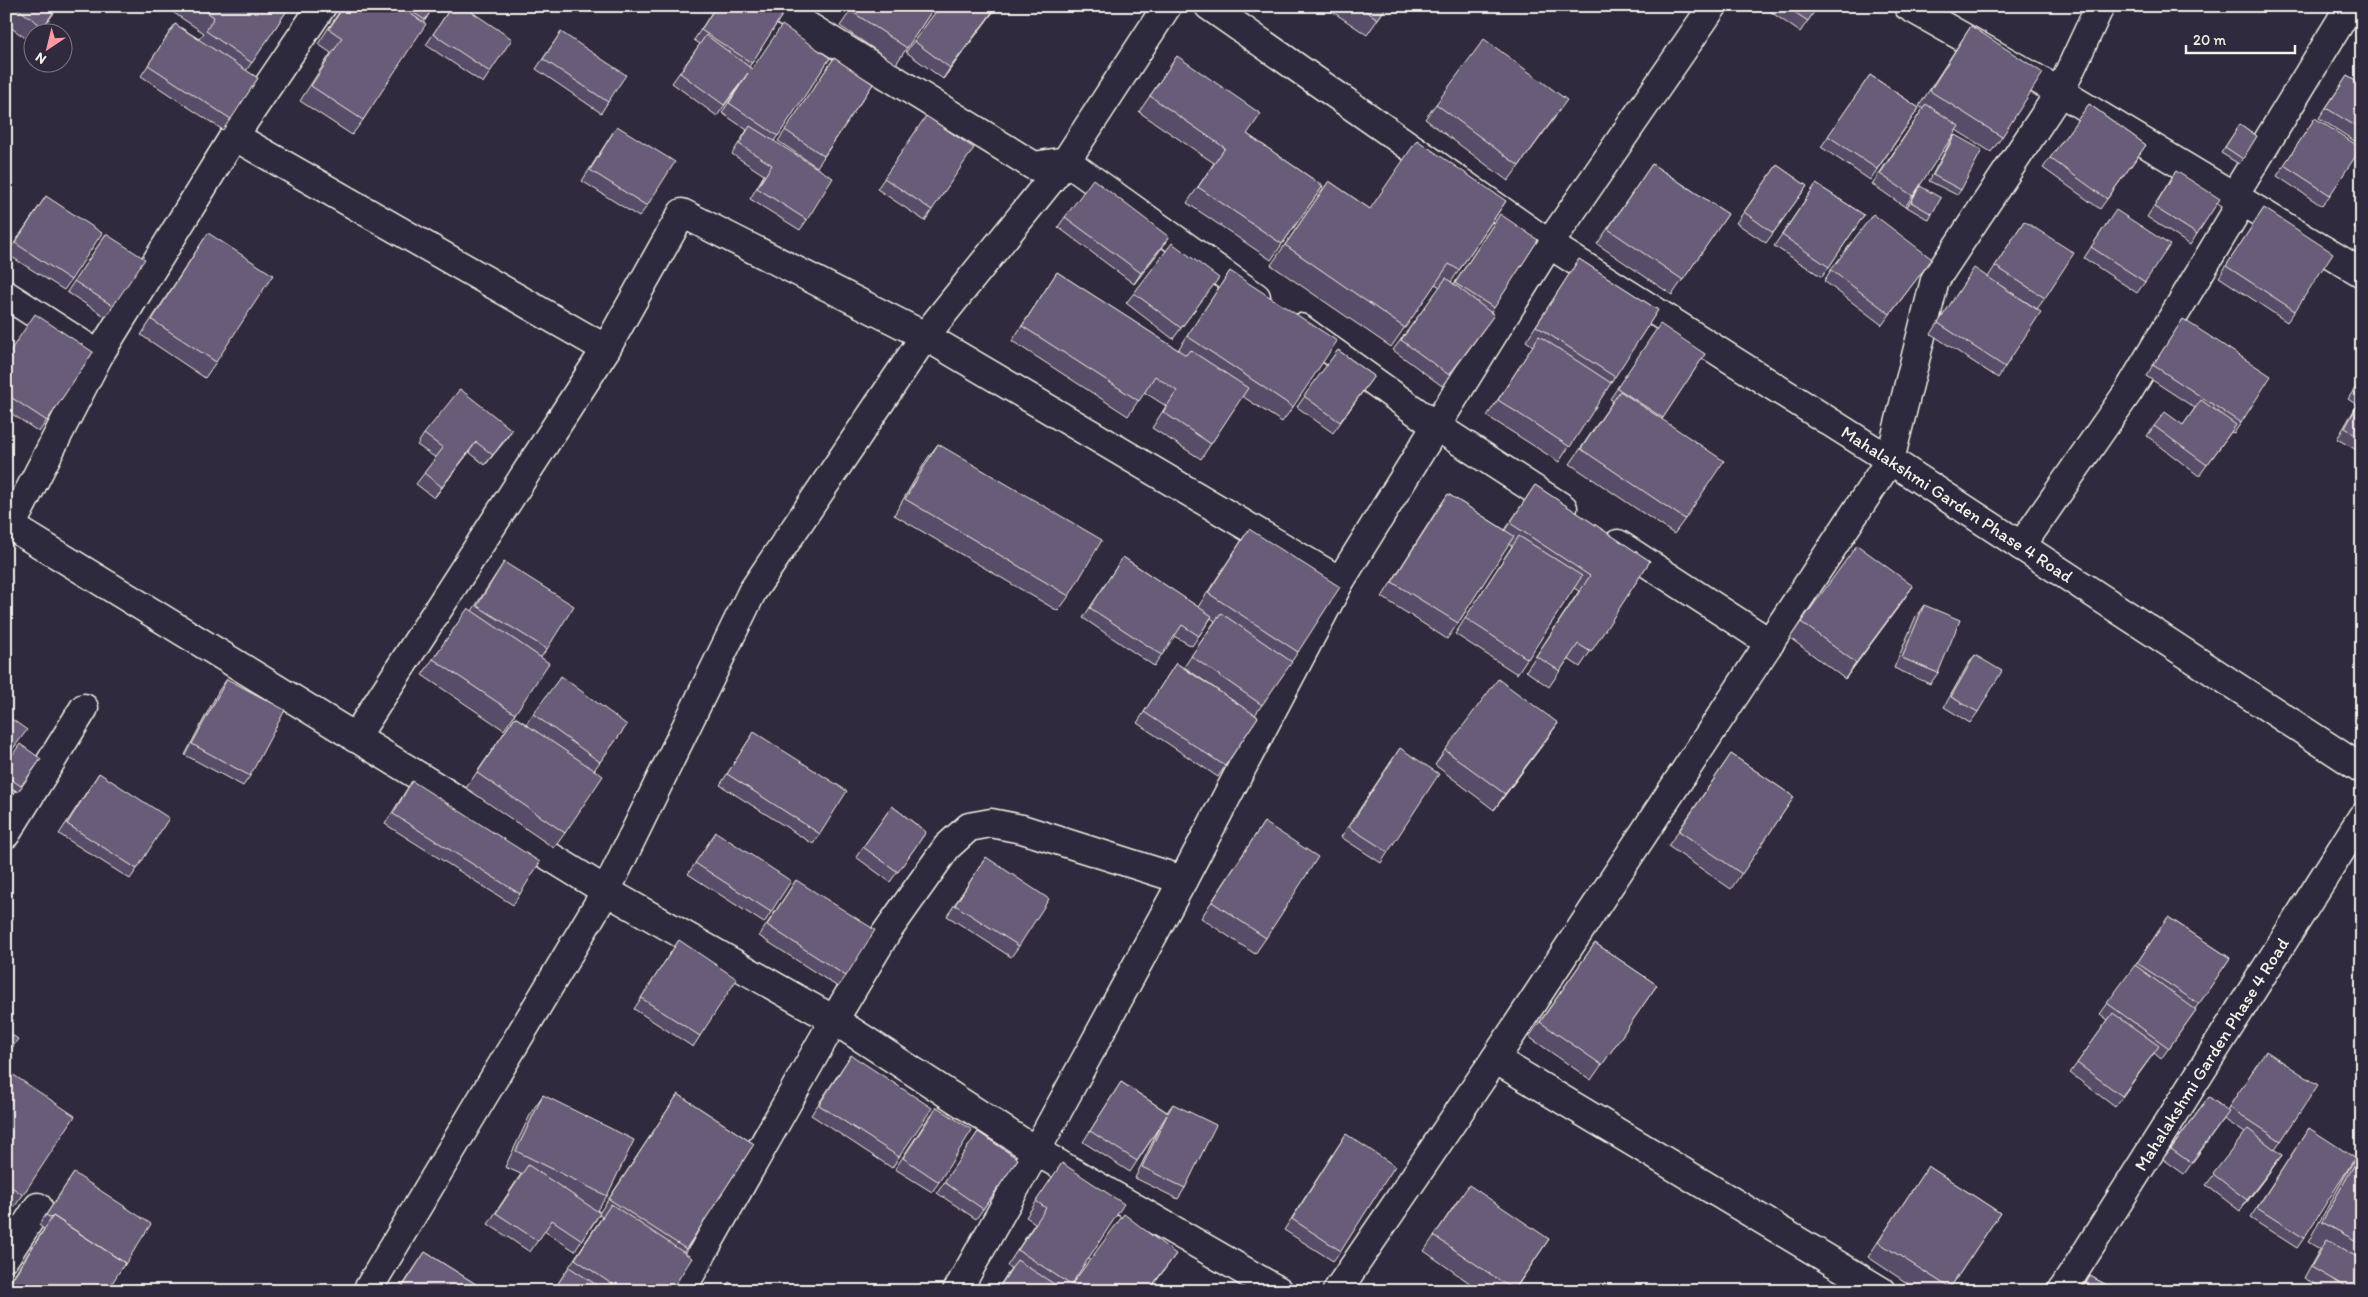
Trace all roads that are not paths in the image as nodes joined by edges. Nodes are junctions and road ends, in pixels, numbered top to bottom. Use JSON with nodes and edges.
{"nodes":[{"id":1,"x":322,"y":6,"type":"edge"},
{"id":2,"x":775,"y":6,"type":"edge"},
{"id":3,"x":1167,"y":6,"type":"edge"},
{"id":4,"x":1209,"y":6,"type":"edge"},
{"id":5,"x":1713,"y":6,"type":"edge"},
{"id":6,"x":1908,"y":6,"type":"edge"},
{"id":7,"x":2100,"y":6,"type":"edge"},
{"id":8,"x":2350,"y":6,"type":"edge"},
{"id":9,"x":2060,"y":92,"type":"junction"},
{"id":10,"x":234,"y":136,"type":"junction"},
{"id":11,"x":1066,"y":161,"type":"junction"},
{"id":12,"x":2238,"y":199,"type":"junction"},
{"id":13,"x":1549,"y":244,"type":"junction"},
{"id":14,"x":2362,"y":273,"type":"edge"},
{"id":15,"x":6,"y":295,"type":"edge"},
{"id":16,"x":925,"y":336,"type":"junction"},
{"id":17,"x":606,"y":349,"type":"junction"},
{"id":18,"x":99,"y":355,"type":"junction"},
{"id":19,"x":1436,"y":426,"type":"junction"},
{"id":20,"x":1890,"y":460,"type":"junction"},
{"id":21,"x":9,"y":525,"type":"edge"},
{"id":22,"x":2021,"y":546,"type":"junction"},
{"id":23,"x":1340,"y":582,"type":"junction"},
{"id":24,"x":1770,"y":643,"type":"junction"},
{"id":25,"x":84,"y":708,"type":"dead end"},
{"id":26,"x":355,"y":738,"type":"junction"},
{"id":27,"x":2362,"y":769,"type":"edge"},
{"id":28,"x":2362,"y":818,"type":"edge"},
{"id":29,"x":6,"y":834,"type":"edge"},
{"id":30,"x":1183,"y":880,"type":"junction"},
{"id":31,"x":606,"y":891,"type":"junction"},
{"id":32,"x":834,"y":1020,"type":"junction"},
{"id":33,"x":1495,"y":1059,"type":"junction"},
{"id":34,"x":1036,"y":1151,"type":"junction"},
{"id":35,"x":38,"y":1207,"type":"dead end"},
{"id":36,"x":6,"y":1256,"type":"edge"},
{"id":37,"x":367,"y":1291,"type":"edge"},
{"id":38,"x":681,"y":1291,"type":"edge"},
{"id":39,"x":957,"y":1291,"type":"edge"},
{"id":40,"x":1279,"y":1291,"type":"edge"},
{"id":41,"x":1338,"y":1291,"type":"edge"},
{"id":42,"x":1881,"y":1291,"type":"edge"},
{"id":43,"x":2062,"y":1291,"type":"edge"}],
"edges":[{"from":1,"to":10,"type":"street"},
{"from":2,"to":11,"type":"street"},
{"from":3,"to":11,"type":"street"},
{"from":4,"to":13,"type":"street","name":"Mahalakshmi Garden Phase 4 Road"},
{"from":5,"to":13,"type":"street"},
{"from":6,"to":9,"type":"street"},
{"from":7,"to":9,"type":"street"},
{"from":8,"to":12,"type":"street"},
{"from":9,"to":12,"type":"street"},
{"from":9,"to":20,"type":"street"},
{"from":10,"to":17,"type":"street"},
{"from":10,"to":18,"type":"street"},
{"from":11,"to":16,"type":"street"},
{"from":11,"to":19,"type":"street"},
{"from":12,"to":14,"type":"street"},
{"from":12,"to":22,"type":"street"},
{"from":13,"to":19,"type":"street"},
{"from":13,"to":20,"type":"street","name":"Mahalakshmi Garden Phase 4 Road"},
{"from":15,"to":18,"type":"street"},
{"from":16,"to":17,"type":"street"},
{"from":16,"to":23,"type":"street"},
{"from":16,"to":31,"type":"street"},
{"from":17,"to":26,"type":"street"},
{"from":18,"to":21,"type":"street"},
{"from":19,"to":23,"type":"street"},
{"from":19,"to":24,"type":"street"},
{"from":20,"to":22,"type":"street","name":"Mahalakshmi Garden Phase 4 Road"},
{"from":20,"to":24,"type":"street"},
{"from":21,"to":26,"type":"street"},
{"from":22,"to":27,"type":"street","name":"Mahalakshmi Garden Phase 4 Road"},
{"from":23,"to":30,"type":"street"},
{"from":24,"to":33,"type":"street"},
{"from":25,"to":29,"type":"street"},
{"from":26,"to":31,"type":"street"},
{"from":28,"to":43,"type":"street","name":"Mahalakshmi Garden Phase 4 Road"},
{"from":30,"to":32,"type":"street"},
{"from":30,"to":34,"type":"street"},
{"from":31,"to":32,"type":"street"},
{"from":31,"to":37,"type":"street"},
{"from":32,"to":34,"type":"street"},
{"from":32,"to":38,"type":"street"},
{"from":33,"to":41,"type":"street"},
{"from":33,"to":42,"type":"street"},
{"from":34,"to":39,"type":"street"},
{"from":34,"to":40,"type":"street"},
{"from":35,"to":36,"type":"street"}]}
